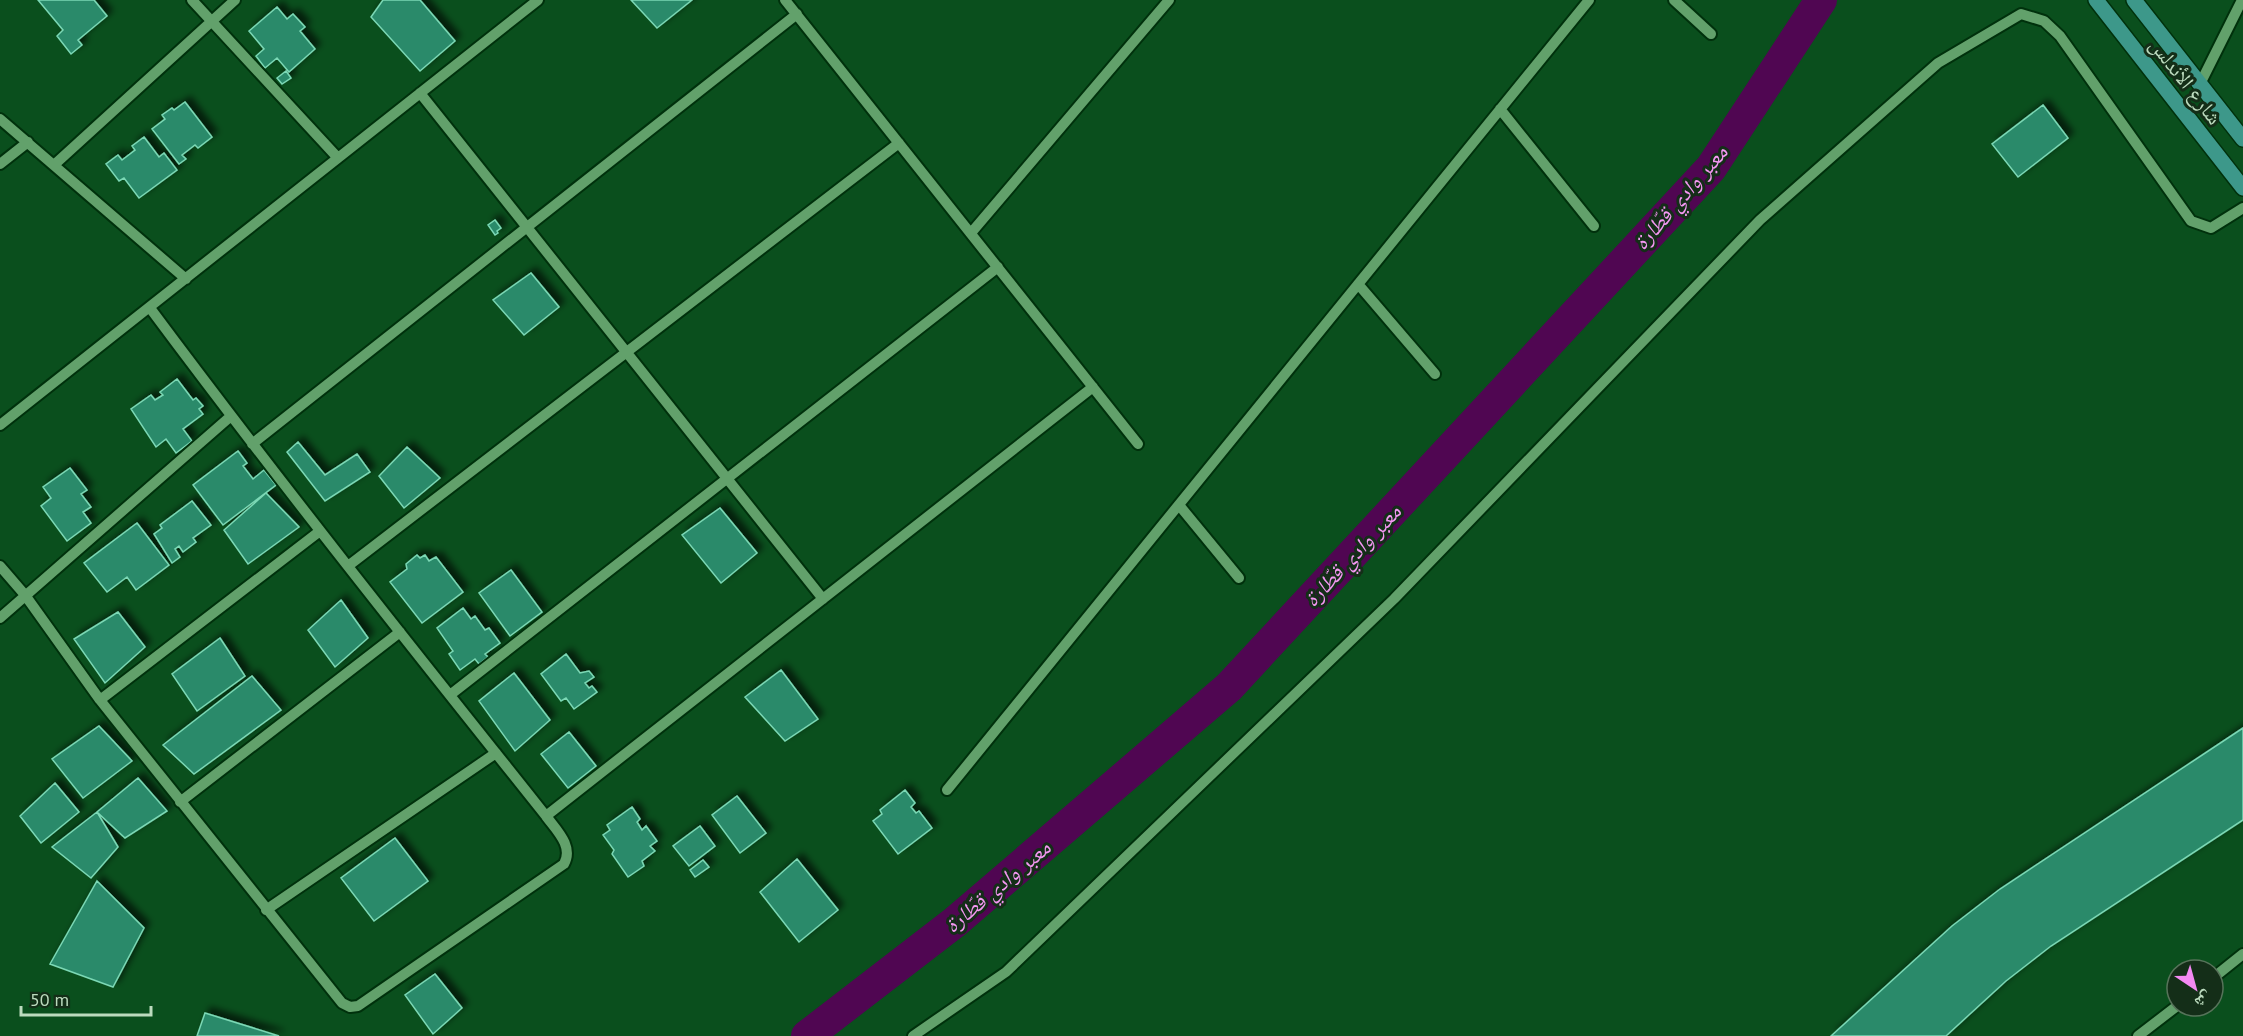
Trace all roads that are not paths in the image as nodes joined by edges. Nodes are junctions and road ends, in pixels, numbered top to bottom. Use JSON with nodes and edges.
{"nodes":[{"id":1,"x":192,"y":0,"type":"edge"},
{"id":2,"x":235,"y":0,"type":"edge"},
{"id":3,"x":538,"y":0,"type":"edge"},
{"id":4,"x":785,"y":0,"type":"edge"},
{"id":5,"x":1169,"y":0,"type":"edge"},
{"id":6,"x":1589,"y":0,"type":"edge"},
{"id":7,"x":1674,"y":0,"type":"edge"},
{"id":8,"x":2096,"y":0,"type":"edge"},
{"id":9,"x":2134,"y":0,"type":"edge"},
{"id":10,"x":2242,"y":0,"type":"edge"},
{"id":11,"x":796,"y":14,"type":"junction"},
{"id":12,"x":212,"y":22,"type":"junction"},
{"id":13,"x":1711,"y":34,"type":"dead end"},
{"id":14,"x":2200,"y":84,"type":"junction"},
{"id":15,"x":420,"y":93,"type":"junction"},
{"id":16,"x":1500,"y":109,"type":"junction"},
{"id":17,"x":0,"y":119,"type":"edge"},
{"id":18,"x":2243,"y":139,"type":"edge"},
{"id":19,"x":28,"y":142,"type":"junction"},
{"id":20,"x":899,"y":143,"type":"junction"},
{"id":21,"x":338,"y":158,"type":"junction"},
{"id":22,"x":0,"y":164,"type":"edge"},
{"id":23,"x":54,"y":165,"type":"junction"},
{"id":24,"x":2243,"y":188,"type":"edge"},
{"id":25,"x":2243,"y":208,"type":"edge"},
{"id":26,"x":1594,"y":226,"type":"dead end"},
{"id":27,"x":527,"y":227,"type":"junction"},
{"id":28,"x":971,"y":233,"type":"junction"},
{"id":29,"x":998,"y":267,"type":"junction"},
{"id":30,"x":186,"y":279,"type":"junction"},
{"id":31,"x":1358,"y":284,"type":"junction"},
{"id":32,"x":150,"y":308,"type":"junction"},
{"id":33,"x":627,"y":353,"type":"junction"},
{"id":34,"x":1435,"y":374,"type":"dead end"},
{"id":35,"x":1093,"y":387,"type":"junction"},
{"id":36,"x":231,"y":416,"type":"junction"},
{"id":37,"x":0,"y":424,"type":"edge"},
{"id":38,"x":252,"y":444,"type":"junction"},
{"id":39,"x":1138,"y":444,"type":"dead end"},
{"id":40,"x":727,"y":479,"type":"junction"},
{"id":41,"x":1179,"y":505,"type":"junction"},
{"id":42,"x":320,"y":531,"type":"junction"},
{"id":43,"x":0,"y":566,"type":"edge"},
{"id":44,"x":348,"y":566,"type":"junction"},
{"id":45,"x":1239,"y":578,"type":"dead end"},
{"id":46,"x":25,"y":595,"type":"junction"},
{"id":47,"x":823,"y":599,"type":"junction"},
{"id":48,"x":0,"y":618,"type":"edge"},
{"id":49,"x":400,"y":632,"type":"junction"},
{"id":50,"x":450,"y":695,"type":"junction"},
{"id":51,"x":100,"y":700,"type":"junction"},
{"id":52,"x":496,"y":753,"type":"junction"},
{"id":53,"x":947,"y":790,"type":"dead end"},
{"id":54,"x":180,"y":802,"type":"junction"},
{"id":55,"x":546,"y":816,"type":"junction"},
{"id":56,"x":266,"y":910,"type":"junction"},
{"id":57,"x":2243,"y":954,"type":"edge"},
{"id":58,"x":2225,"y":968,"type":"edge"},
{"id":59,"x":2165,"y":1015,"type":"edge"},
{"id":60,"x":913,"y":1036,"type":"edge"},
{"id":61,"x":2138,"y":1036,"type":"edge"}],
"edges":[{"from":1,"to":12,"type":"street"},
{"from":2,"to":12,"type":"street"},
{"from":3,"to":15,"type":"street"},
{"from":4,"to":11,"type":"street"},
{"from":5,"to":28,"type":"street"},
{"from":6,"to":16,"type":"street"},
{"from":7,"to":13,"type":"street"},
{"from":8,"to":24,"type":"main road","name":"شارع الأندلس"},
{"from":9,"to":14,"type":"main road","name":"شارع الأندلس"},
{"from":10,"to":14,"type":"street"},
{"from":11,"to":20,"type":"street"},
{"from":11,"to":27,"type":"street"},
{"from":12,"to":21,"type":"street"},
{"from":12,"to":23,"type":"street"},
{"from":14,"to":18,"type":"main road","name":"شارع الأندلس"},
{"from":15,"to":21,"type":"street"},
{"from":15,"to":27,"type":"street"},
{"from":16,"to":26,"type":"street"},
{"from":16,"to":31,"type":"street"},
{"from":17,"to":19,"type":"street"},
{"from":19,"to":22,"type":"street"},
{"from":19,"to":23,"type":"street"},
{"from":20,"to":28,"type":"street"},
{"from":20,"to":33,"type":"street"},
{"from":21,"to":30,"type":"street"},
{"from":23,"to":30,"type":"street"},
{"from":25,"to":60,"type":"street"},
{"from":27,"to":33,"type":"street"},
{"from":27,"to":38,"type":"street"},
{"from":28,"to":29,"type":"street"},
{"from":29,"to":35,"type":"street"},
{"from":29,"to":40,"type":"street"},
{"from":30,"to":32,"type":"street"},
{"from":31,"to":34,"type":"street"},
{"from":31,"to":41,"type":"street"},
{"from":32,"to":36,"type":"street"},
{"from":32,"to":37,"type":"street"},
{"from":33,"to":40,"type":"street"},
{"from":33,"to":44,"type":"street"},
{"from":35,"to":39,"type":"street"},
{"from":35,"to":47,"type":"street"},
{"from":36,"to":38,"type":"street"},
{"from":36,"to":46,"type":"street"},
{"from":38,"to":42,"type":"street"},
{"from":40,"to":47,"type":"street"},
{"from":40,"to":50,"type":"street"},
{"from":41,"to":45,"type":"street"},
{"from":41,"to":53,"type":"street"},
{"from":42,"to":44,"type":"street"},
{"from":42,"to":51,"type":"street"},
{"from":43,"to":46,"type":"street"},
{"from":44,"to":49,"type":"street"},
{"from":46,"to":48,"type":"street"},
{"from":46,"to":51,"type":"street"},
{"from":47,"to":55,"type":"street"},
{"from":49,"to":50,"type":"street"},
{"from":49,"to":54,"type":"street"},
{"from":50,"to":52,"type":"street"},
{"from":51,"to":54,"type":"street"},
{"from":52,"to":55,"type":"street"},
{"from":52,"to":56,"type":"street"},
{"from":54,"to":56,"type":"street"},
{"from":55,"to":56,"type":"street"},
{"from":57,"to":58,"type":"street"},
{"from":59,"to":61,"type":"street"}]}
